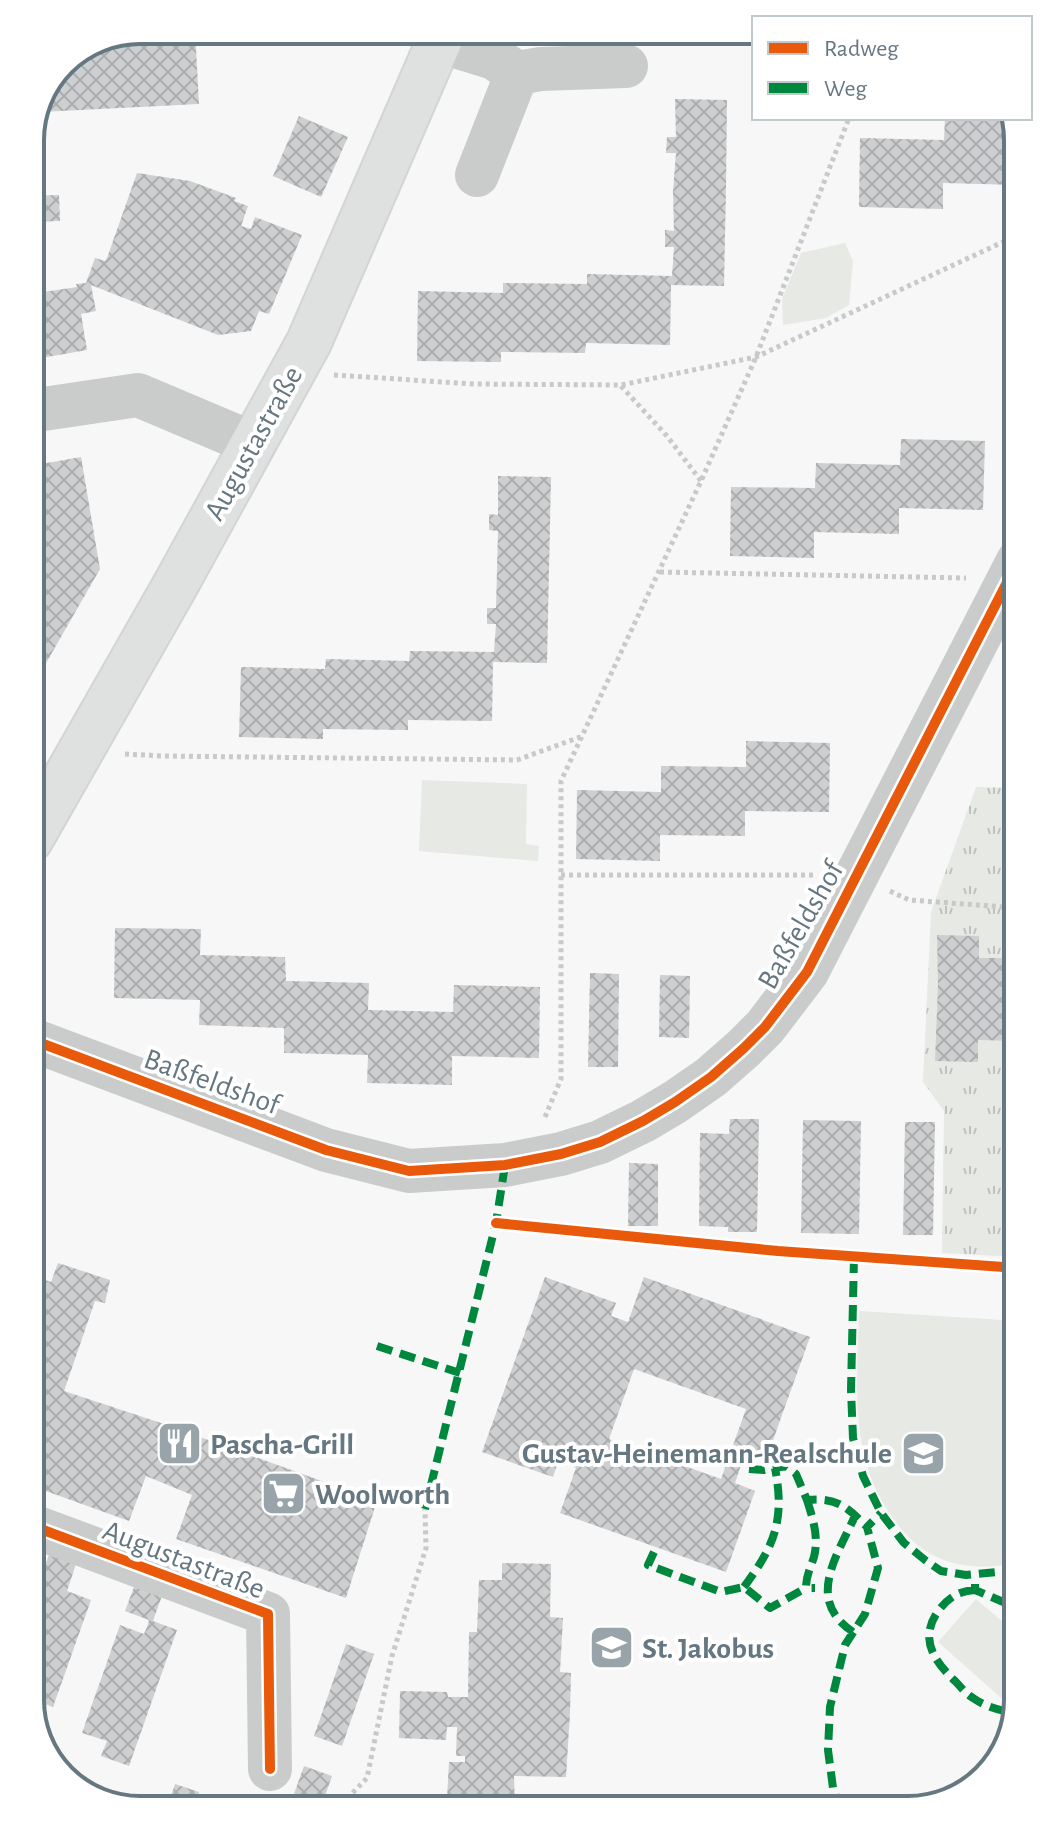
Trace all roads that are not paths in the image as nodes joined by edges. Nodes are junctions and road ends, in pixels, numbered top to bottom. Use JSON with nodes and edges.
{"nodes":[{"id":1,"x":439,"y":44,"type":"edge"},
{"id":2,"x":461,"y":44,"type":"edge"},
{"id":3,"x":626,"y":66,"type":"dead end"},
{"id":4,"x":517,"y":73,"type":"junction"},
{"id":5,"x":477,"y":175,"type":"dead end"},
{"id":6,"x":44,"y":409,"type":"edge"},
{"id":7,"x":254,"y":444,"type":"junction"},
{"id":8,"x":1004,"y":590,"type":"edge"},
{"id":9,"x":44,"y":815,"type":"edge"},
{"id":10,"x":44,"y":1044,"type":"edge"},
{"id":11,"x":44,"y":1530,"type":"edge"},
{"id":12,"x":270,"y":1769,"type":"dead end"}],
"edges":[{"from":1,"to":7,"type":"main road","name":"Augustastraße"},
{"from":2,"to":4,"type":"street"},
{"from":3,"to":4,"type":"street"},
{"from":4,"to":5,"type":"street"},
{"from":6,"to":7,"type":"street"},
{"from":7,"to":9,"type":"main road","name":"Augustastraße"},
{"from":8,"to":10,"type":"street","name":"Baßfeldshof"},
{"from":11,"to":12,"type":"street","name":"Augustastraße"}]}
